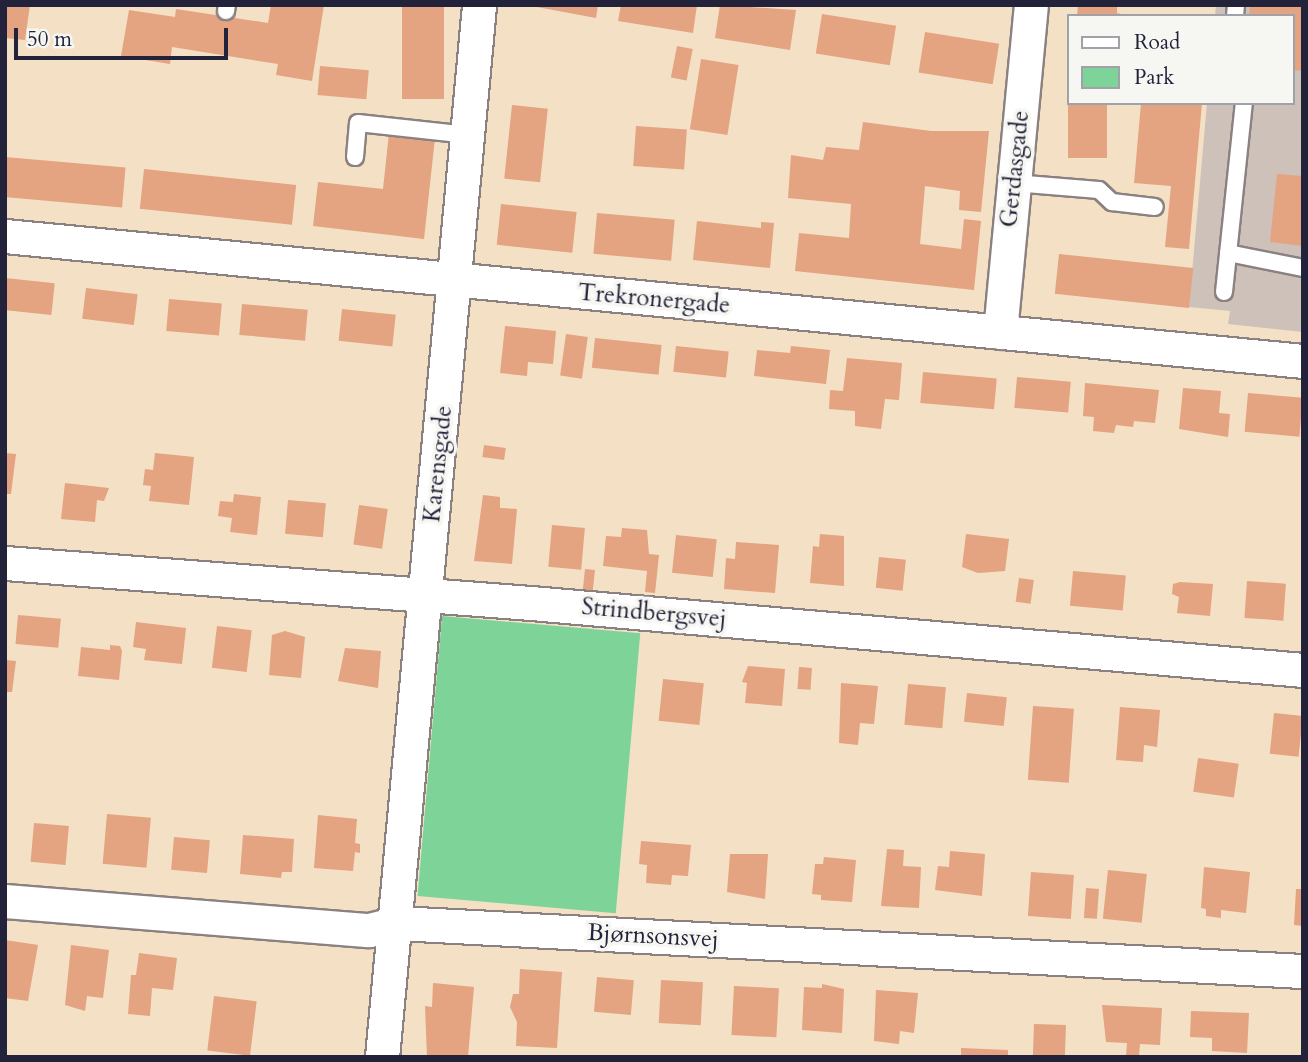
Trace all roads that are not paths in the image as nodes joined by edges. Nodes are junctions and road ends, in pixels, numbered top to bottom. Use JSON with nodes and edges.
{"nodes":[{"id":1,"x":479,"y":5,"type":"edge"},
{"id":2,"x":1027,"y":6,"type":"edge"},
{"id":3,"x":1244,"y":105,"type":"edge"},
{"id":4,"x":468,"y":135,"type":"junction"},
{"id":5,"x":355,"y":157,"type":"dead end"},
{"id":6,"x":1014,"y":183,"type":"junction"},
{"id":7,"x":1155,"y":207,"type":"dead end"},
{"id":8,"x":5,"y":236,"type":"edge"},
{"id":9,"x":1228,"y":253,"type":"junction"},
{"id":10,"x":1303,"y":268,"type":"edge"},
{"id":11,"x":455,"y":280,"type":"junction"},
{"id":12,"x":1224,"y":292,"type":"dead end"},
{"id":13,"x":1000,"y":332,"type":"junction"},
{"id":14,"x":1303,"y":360,"type":"edge"},
{"id":15,"x":5,"y":563,"type":"edge"},
{"id":16,"x":425,"y":595,"type":"junction"},
{"id":17,"x":1303,"y":670,"type":"edge"},
{"id":18,"x":5,"y":901,"type":"edge"},
{"id":19,"x":398,"y":923,"type":"junction"},
{"id":20,"x":1303,"y":971,"type":"edge"},
{"id":21,"x":382,"y":1057,"type":"edge"}],
"edges":[{"from":1,"to":4,"type":"street","name":"Karensgade"},
{"from":2,"to":6,"type":"street","name":"Gerdasgade"},
{"from":3,"to":9,"type":"lane"},
{"from":4,"to":5,"type":"lane"},
{"from":4,"to":11,"type":"street","name":"Karensgade"},
{"from":6,"to":7,"type":"lane"},
{"from":6,"to":13,"type":"street","name":"Gerdasgade"},
{"from":8,"to":11,"type":"street","name":"Trekronergade"},
{"from":9,"to":10,"type":"lane"},
{"from":9,"to":12,"type":"lane"},
{"from":11,"to":13,"type":"street","name":"Trekronergade"},
{"from":11,"to":16,"type":"street","name":"Karensgade"},
{"from":13,"to":14,"type":"street","name":"Trekronergade"},
{"from":15,"to":16,"type":"street","name":"Strindbergsvej"},
{"from":16,"to":17,"type":"street","name":"Strindbergsvej"},
{"from":16,"to":19,"type":"street","name":"Karensgade"},
{"from":18,"to":19,"type":"street","name":"Bjørnsonsvej"},
{"from":19,"to":20,"type":"street","name":"Bjørnsonsvej"},
{"from":19,"to":21,"type":"street","name":"Karensgade"}]}
